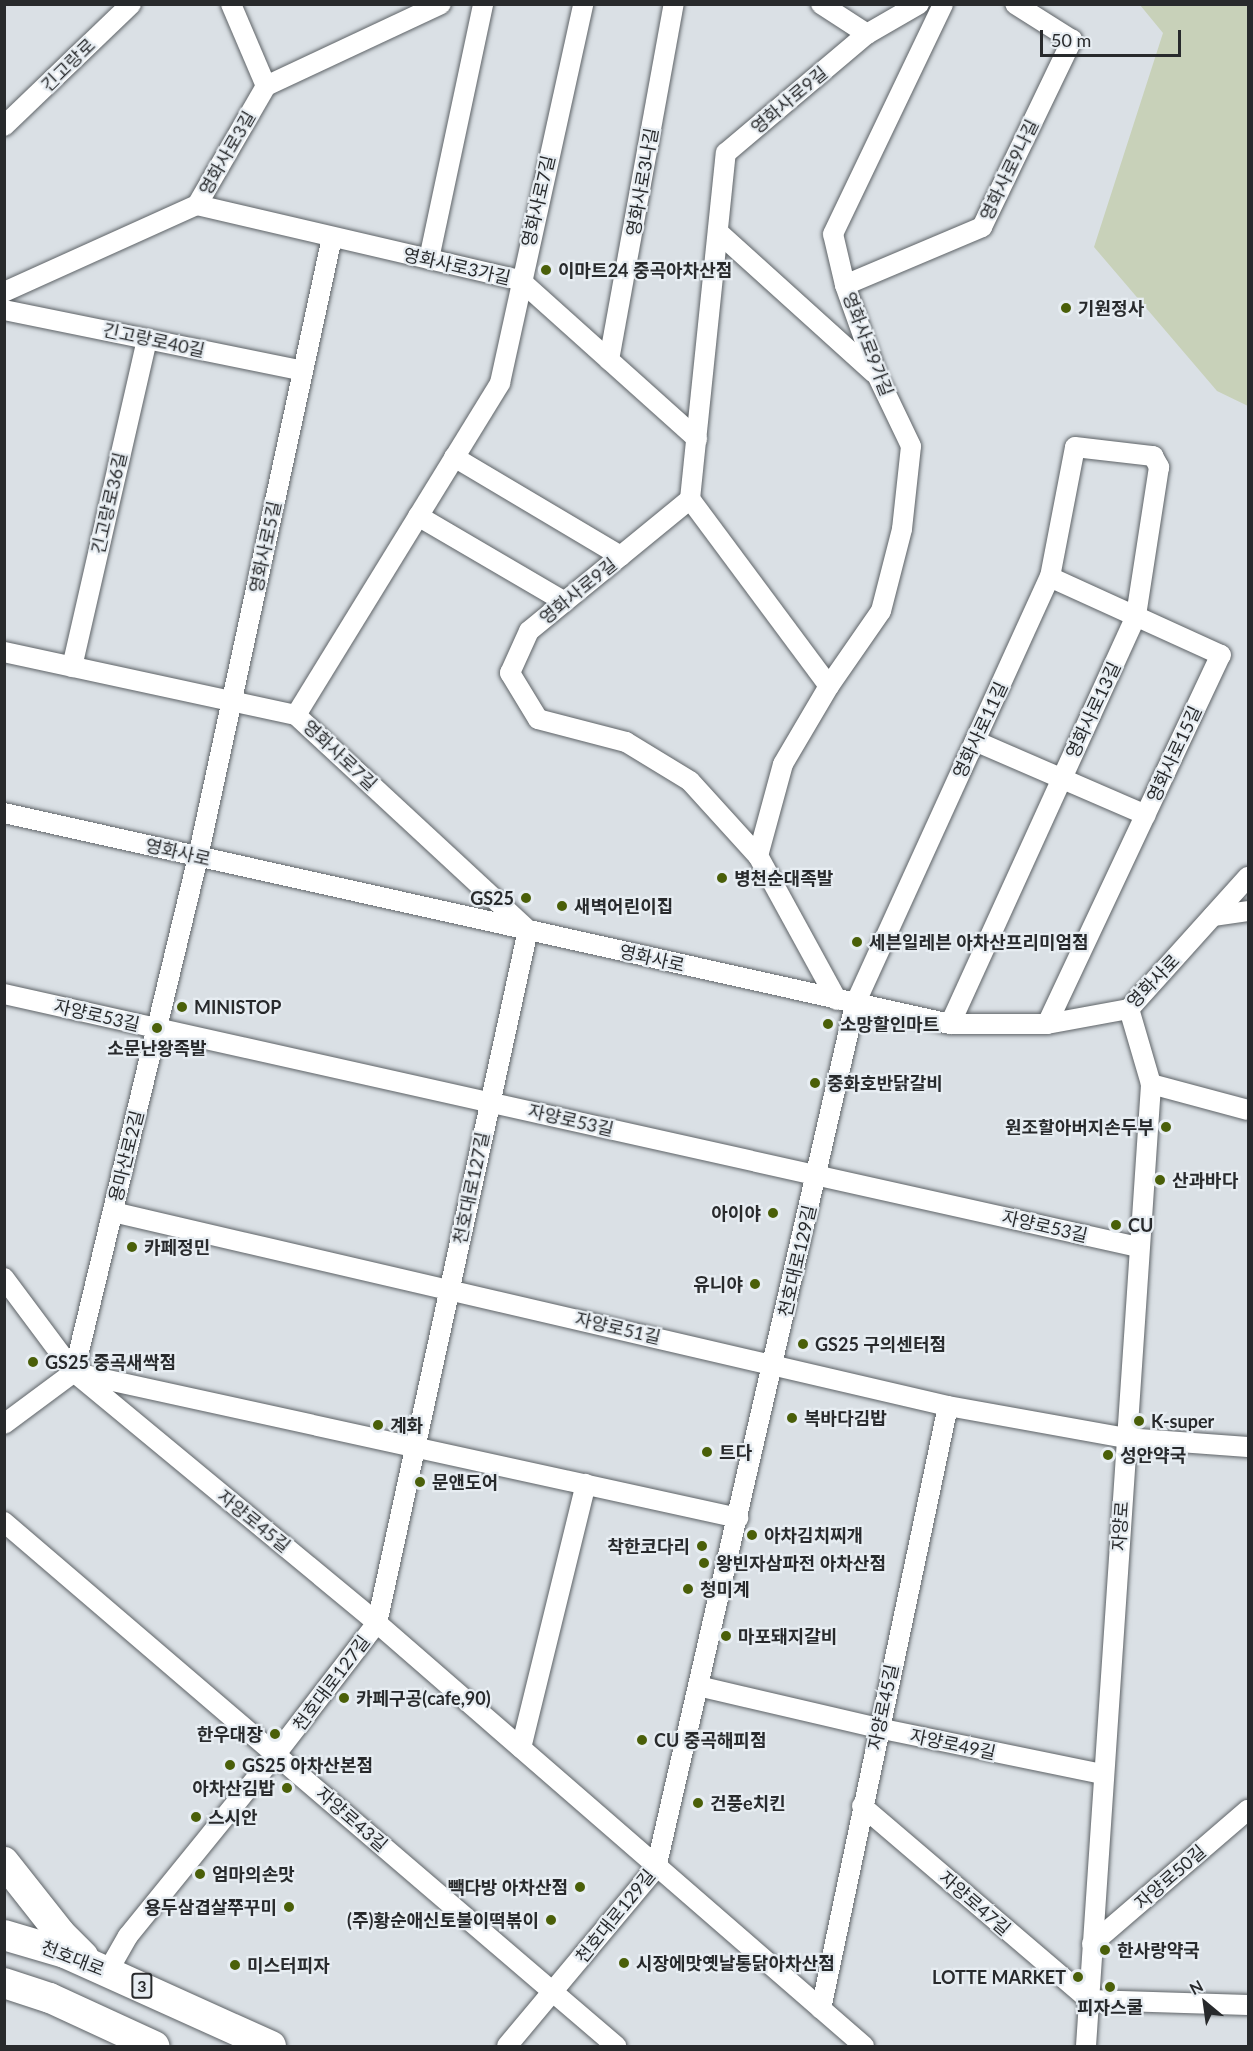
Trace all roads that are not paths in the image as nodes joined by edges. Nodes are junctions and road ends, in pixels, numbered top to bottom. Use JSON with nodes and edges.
{"nodes":[{"id":1,"x":131,"y":4,"type":"edge"},
{"id":2,"x":231,"y":4,"type":"edge"},
{"id":3,"x":441,"y":4,"type":"edge"},
{"id":4,"x":483,"y":4,"type":"edge"},
{"id":5,"x":583,"y":4,"type":"edge"},
{"id":6,"x":674,"y":4,"type":"edge"},
{"id":7,"x":821,"y":4,"type":"edge"},
{"id":8,"x":919,"y":4,"type":"edge"},
{"id":9,"x":943,"y":4,"type":"edge"},
{"id":10,"x":1015,"y":4,"type":"edge"},
{"id":11,"x":111,"y":12,"type":"edge"},
{"id":12,"x":867,"y":34,"type":"junction"},
{"id":13,"x":266,"y":86,"type":"junction"},
{"id":14,"x":4,"y":126,"type":"edge"},
{"id":15,"x":197,"y":205,"type":"junction"},
{"id":16,"x":718,"y":232,"type":"junction"},
{"id":17,"x":332,"y":237,"type":"junction"},
{"id":18,"x":429,"y":259,"type":"junction"},
{"id":19,"x":520,"y":280,"type":"junction"},
{"id":20,"x":844,"y":285,"type":"junction"},
{"id":21,"x":4,"y":292,"type":"edge"},
{"id":22,"x":4,"y":310,"type":"edge"},
{"id":23,"x":147,"y":339,"type":"junction"},
{"id":24,"x":609,"y":360,"type":"junction"},
{"id":25,"x":303,"y":371,"type":"junction"},
{"id":26,"x":877,"y":375,"type":"junction"},
{"id":27,"x":698,"y":438,"type":"junction"},
{"id":28,"x":1075,"y":447,"type":"joint"},
{"id":29,"x":454,"y":457,"type":"junction"},
{"id":30,"x":690,"y":499,"type":"junction"},
{"id":31,"x":418,"y":516,"type":"junction"},
{"id":32,"x":621,"y":556,"type":"junction"},
{"id":33,"x":1050,"y":578,"type":"junction"},
{"id":34,"x":565,"y":602,"type":"junction"},
{"id":35,"x":1136,"y":616,"type":"junction"},
{"id":36,"x":4,"y":652,"type":"edge"},
{"id":37,"x":72,"y":667,"type":"junction"},
{"id":38,"x":829,"y":686,"type":"junction"},
{"id":39,"x":232,"y":701,"type":"junction"},
{"id":40,"x":296,"y":715,"type":"junction"},
{"id":41,"x":975,"y":741,"type":"junction"},
{"id":42,"x":1061,"y":778,"type":"junction"},
{"id":43,"x":4,"y":813,"type":"edge"},
{"id":44,"x":1146,"y":815,"type":"junction"},
{"id":45,"x":758,"y":856,"type":"junction"},
{"id":46,"x":198,"y":857,"type":"junction"},
{"id":47,"x":1248,"y":877,"type":"edge"},
{"id":48,"x":1248,"y":911,"type":"edge"},
{"id":49,"x":1213,"y":916,"type":"junction"},
{"id":50,"x":528,"y":930,"type":"junction"},
{"id":51,"x":4,"y":994,"type":"edge"},
{"id":52,"x":846,"y":1002,"type":"junction"},
{"id":53,"x":1130,"y":1009,"type":"junction"},
{"id":54,"x":950,"y":1024,"type":"junction"},
{"id":55,"x":1047,"y":1024,"type":"junction"},
{"id":56,"x":157,"y":1028,"type":"junction"},
{"id":57,"x":1151,"y":1083,"type":"junction"},
{"id":58,"x":490,"y":1102,"type":"junction"},
{"id":59,"x":1248,"y":1110,"type":"edge"},
{"id":60,"x":816,"y":1175,"type":"junction"},
{"id":61,"x":112,"y":1212,"type":"junction"},
{"id":62,"x":1138,"y":1247,"type":"junction"},
{"id":63,"x":4,"y":1278,"type":"edge"},
{"id":64,"x":450,"y":1288,"type":"junction"},
{"id":65,"x":774,"y":1365,"type":"junction"},
{"id":66,"x":74,"y":1372,"type":"junction"},
{"id":67,"x":948,"y":1406,"type":"junction"},
{"id":68,"x":4,"y":1424,"type":"edge"},
{"id":69,"x":1125,"y":1438,"type":"junction"},
{"id":70,"x":416,"y":1446,"type":"junction"},
{"id":71,"x":1248,"y":1447,"type":"edge"},
{"id":72,"x":586,"y":1484,"type":"junction"},
{"id":73,"x":738,"y":1518,"type":"junction"},
{"id":74,"x":4,"y":1522,"type":"edge"},
{"id":75,"x":377,"y":1623,"type":"junction"},
{"id":76,"x":698,"y":1686,"type":"junction"},
{"id":77,"x":878,"y":1728,"type":"junction"},
{"id":78,"x":521,"y":1748,"type":"junction"},
{"id":79,"x":276,"y":1754,"type":"junction"},
{"id":80,"x":1103,"y":1774,"type":"junction"},
{"id":81,"x":862,"y":1806,"type":"junction"},
{"id":82,"x":1248,"y":1810,"type":"edge"},
{"id":83,"x":4,"y":1862,"type":"edge"},
{"id":84,"x":656,"y":1868,"type":"junction"},
{"id":85,"x":6,"y":1931,"type":"edge"},
{"id":86,"x":1092,"y":1944,"type":"junction"},
{"id":87,"x":100,"y":1967,"type":"junction"},
{"id":88,"x":5,"y":1983,"type":"edge"},
{"id":89,"x":553,"y":1992,"type":"junction"},
{"id":90,"x":1089,"y":2000,"type":"junction"},
{"id":91,"x":1248,"y":2005,"type":"edge"},
{"id":92,"x":820,"y":2009,"type":"junction"},
{"id":93,"x":154,"y":2046,"type":"edge"},
{"id":94,"x":271,"y":2046,"type":"edge"},
{"id":95,"x":507,"y":2046,"type":"edge"},
{"id":96,"x":616,"y":2046,"type":"edge"},
{"id":97,"x":864,"y":2046,"type":"edge"},
{"id":98,"x":1086,"y":2046,"type":"edge"}],
"edges":[{"from":1,"to":11,"type":"street","name":"긴고랑로"},
{"from":2,"to":13,"type":"street"},
{"from":3,"to":13,"type":"street"},
{"from":4,"to":18,"type":"street"},
{"from":5,"to":19,"type":"street","name":"영화사로7길"},
{"from":6,"to":24,"type":"street","name":"영화사로3나길"},
{"from":7,"to":12,"type":"street"},
{"from":8,"to":12,"type":"street","name":"영화사로9길"},
{"from":9,"to":20,"type":"street","name":"영화사로9가길"},
{"from":10,"to":20,"type":"street","name":"영화사로9나길"},
{"from":11,"to":14,"type":"street","name":"긴고랑로"},
{"from":12,"to":16,"type":"street","name":"영화사로9길"},
{"from":13,"to":15,"type":"street","name":"영화사로3길"},
{"from":15,"to":17,"type":"street","name":"영화사로3가길"},
{"from":15,"to":21,"type":"street","name":"영화사로3길"},
{"from":16,"to":26,"type":"street"},
{"from":16,"to":27,"type":"street","name":"영화사로9길"},
{"from":17,"to":18,"type":"street","name":"영화사로3가길"},
{"from":17,"to":25,"type":"street","name":"영화사로5길"},
{"from":18,"to":19,"type":"street","name":"영화사로3가길"},
{"from":19,"to":24,"type":"street","name":"영화사로3가길"},
{"from":19,"to":29,"type":"street","name":"영화사로7길"},
{"from":20,"to":26,"type":"street","name":"영화사로9가길"},
{"from":22,"to":23,"type":"street","name":"긴고랑로40길"},
{"from":23,"to":25,"type":"street","name":"긴고랑로40길"},
{"from":23,"to":37,"type":"street","name":"긴고랑로36길"},
{"from":24,"to":27,"type":"street","name":"영화사로3가길"},
{"from":25,"to":39,"type":"street","name":"영화사로5길"},
{"from":26,"to":38,"type":"street","name":"영화사로9가길"},
{"from":27,"to":30,"type":"street","name":"영화사로9길"},
{"from":28,"to":33,"type":"street","name":"영화사로11길"},
{"from":28,"to":35,"type":"street","name":"영화사로13길"},
{"from":29,"to":31,"type":"street","name":"영화사로7길"},
{"from":29,"to":32,"type":"street"},
{"from":30,"to":32,"type":"street","name":"영화사로9길"},
{"from":30,"to":38,"type":"street"},
{"from":31,"to":34,"type":"street"},
{"from":31,"to":40,"type":"street","name":"영화사로7길"},
{"from":32,"to":34,"type":"street","name":"영화사로9길"},
{"from":33,"to":35,"type":"street","name":"영화사로15길"},
{"from":33,"to":41,"type":"street","name":"영화사로11길"},
{"from":34,"to":45,"type":"street","name":"영화사로9길"},
{"from":35,"to":42,"type":"street","name":"영화사로13길"},
{"from":35,"to":44,"type":"street","name":"영화사로15길"},
{"from":36,"to":37,"type":"street"},
{"from":37,"to":39,"type":"street"},
{"from":38,"to":45,"type":"street","name":"영화사로9가길"},
{"from":39,"to":40,"type":"street"},
{"from":39,"to":46,"type":"street","name":"영화사로5길"},
{"from":40,"to":50,"type":"street","name":"영화사로7길"},
{"from":41,"to":42,"type":"street"},
{"from":41,"to":52,"type":"street","name":"영화사로11길"},
{"from":42,"to":44,"type":"street"},
{"from":42,"to":54,"type":"street","name":"영화사로13길"},
{"from":43,"to":46,"type":"street","name":"영화사로"},
{"from":44,"to":55,"type":"street","name":"영화사로15길"},
{"from":45,"to":52,"type":"street","name":"영화사로9길"},
{"from":46,"to":50,"type":"street","name":"영화사로"},
{"from":46,"to":56,"type":"street","name":"용마산로2길"},
{"from":47,"to":49,"type":"street","name":"영화사로"},
{"from":48,"to":49,"type":"street"},
{"from":49,"to":53,"type":"street","name":"영화사로"},
{"from":50,"to":52,"type":"street","name":"영화사로"},
{"from":50,"to":58,"type":"street","name":"천호대로127길"},
{"from":51,"to":56,"type":"street","name":"자양로53길"},
{"from":52,"to":54,"type":"street","name":"영화사로"},
{"from":52,"to":60,"type":"street","name":"천호대로129길"},
{"from":53,"to":55,"type":"street","name":"영화사로"},
{"from":53,"to":57,"type":"street","name":"자양로"},
{"from":54,"to":55,"type":"street","name":"영화사로"},
{"from":56,"to":58,"type":"street","name":"자양로53길"},
{"from":56,"to":61,"type":"street","name":"용마산로2길"},
{"from":57,"to":59,"type":"street"},
{"from":57,"to":62,"type":"street","name":"자양로"},
{"from":58,"to":60,"type":"street","name":"자양로53길"},
{"from":58,"to":64,"type":"street","name":"천호대로127길"},
{"from":60,"to":62,"type":"street","name":"자양로53길"},
{"from":60,"to":65,"type":"street","name":"천호대로129길"},
{"from":61,"to":64,"type":"street","name":"자양로51길"},
{"from":61,"to":66,"type":"street","name":"용마산로2길"},
{"from":62,"to":69,"type":"street","name":"자양로"},
{"from":63,"to":66,"type":"street","name":"자양로45길"},
{"from":64,"to":65,"type":"street","name":"자양로51길"},
{"from":64,"to":70,"type":"street","name":"천호대로127길"},
{"from":65,"to":67,"type":"street","name":"자양로51길"},
{"from":65,"to":73,"type":"street","name":"천호대로129길"},
{"from":66,"to":68,"type":"street"},
{"from":66,"to":70,"type":"street"},
{"from":66,"to":75,"type":"street","name":"자양로45길"},
{"from":67,"to":69,"type":"street","name":"자양로51길"},
{"from":67,"to":77,"type":"street","name":"자양로45길"},
{"from":69,"to":71,"type":"street","name":"자양로51길"},
{"from":69,"to":80,"type":"street","name":"자양로"},
{"from":70,"to":72,"type":"street"},
{"from":70,"to":75,"type":"street","name":"천호대로127길"},
{"from":72,"to":73,"type":"street"},
{"from":72,"to":78,"type":"street"},
{"from":73,"to":76,"type":"street","name":"천호대로129길"},
{"from":74,"to":79,"type":"street","name":"자양로43길"},
{"from":75,"to":78,"type":"street","name":"자양로45길"},
{"from":75,"to":79,"type":"street","name":"천호대로127길"},
{"from":76,"to":77,"type":"street","name":"자양로49길"},
{"from":76,"to":84,"type":"street","name":"천호대로129길"},
{"from":77,"to":80,"type":"street","name":"자양로49길"},
{"from":77,"to":81,"type":"street","name":"자양로45길"},
{"from":78,"to":84,"type":"street","name":"자양로45길"},
{"from":79,"to":87,"type":"street","name":"천호대로127길"},
{"from":79,"to":89,"type":"street","name":"자양로43길"},
{"from":80,"to":86,"type":"street","name":"자양로"},
{"from":81,"to":90,"type":"street","name":"자양로47길"},
{"from":81,"to":92,"type":"street","name":"자양로45길"},
{"from":82,"to":86,"type":"street","name":"자양로50길"},
{"from":83,"to":87,"type":"main road"},
{"from":84,"to":89,"type":"street","name":"천호대로129길"},
{"from":84,"to":92,"type":"street","name":"자양로45길"},
{"from":85,"to":87,"type":"main road","name":"천호대로","number":"3"},
{"from":85,"to":88,"type":"main road"},
{"from":86,"to":90,"type":"street","name":"자양로"},
{"from":87,"to":94,"type":"main road","name":"천호대로","number":"3"},
{"from":88,"to":93,"type":"main road"},
{"from":89,"to":95,"type":"street","name":"천호대로129길"},
{"from":89,"to":96,"type":"street","name":"자양로43길"},
{"from":90,"to":91,"type":"street"},
{"from":90,"to":98,"type":"street","name":"자양로"},
{"from":92,"to":97,"type":"street","name":"자양로45길"}]}
